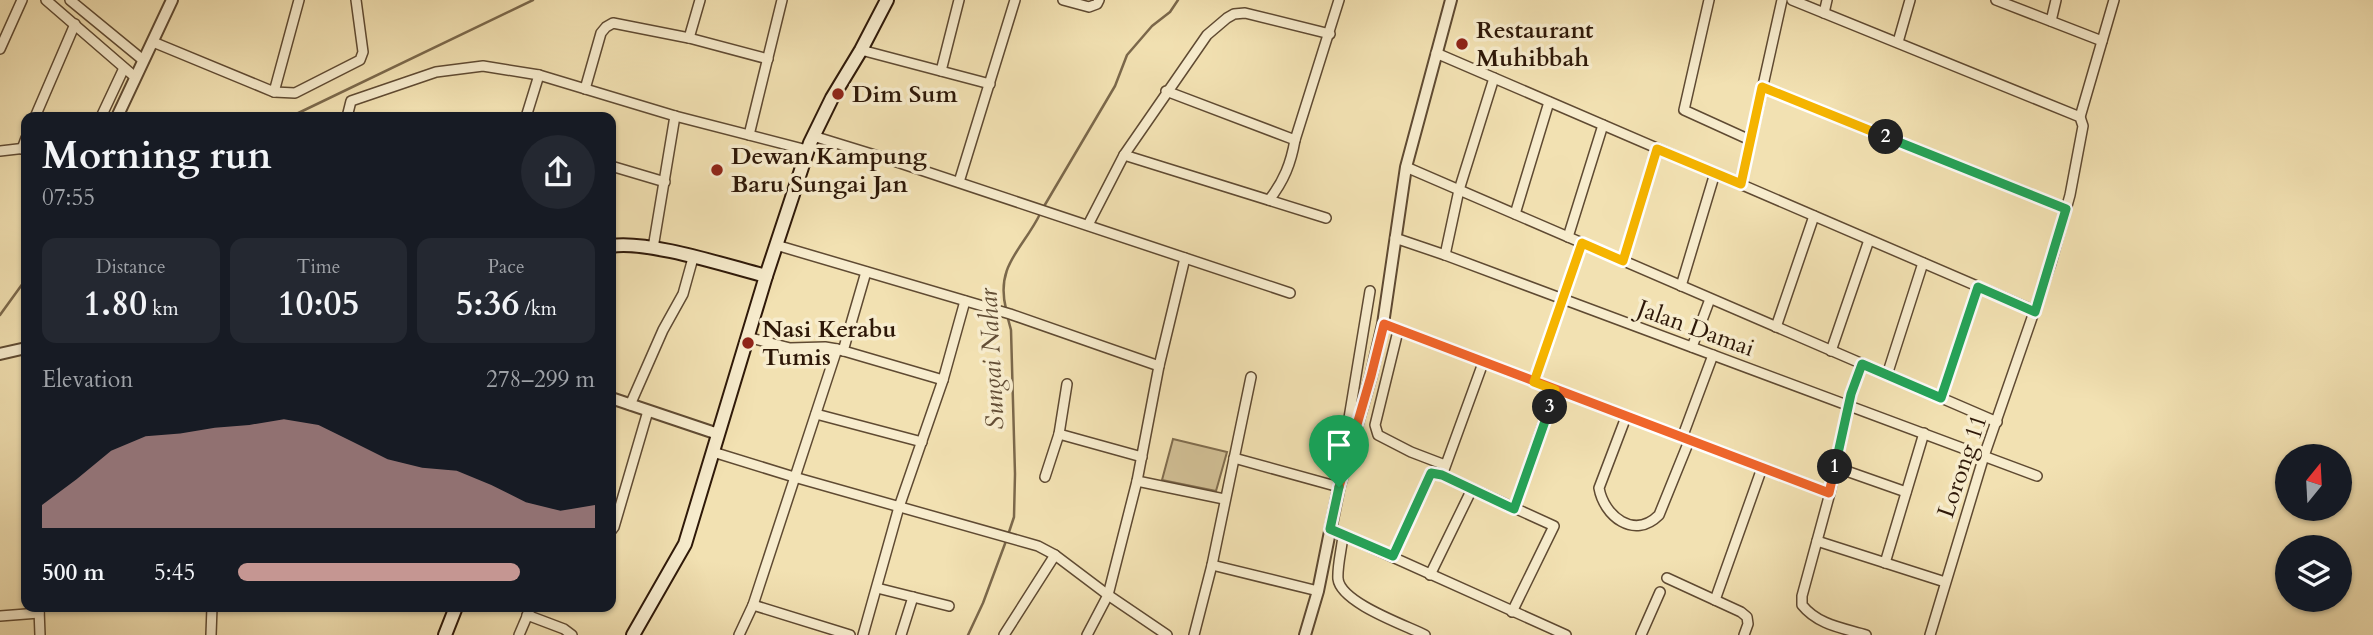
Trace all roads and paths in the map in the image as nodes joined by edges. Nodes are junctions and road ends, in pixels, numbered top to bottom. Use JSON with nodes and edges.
{"nodes":[{"id":1,"x":22,"y":0,"type":"edge"},
{"id":2,"x":46,"y":0,"type":"edge"},
{"id":3,"x":70,"y":0,"type":"edge"},
{"id":4,"x":172,"y":0,"type":"edge"},
{"id":5,"x":299,"y":0,"type":"edge"},
{"id":6,"x":356,"y":0,"type":"edge"},
{"id":7,"x":699,"y":0,"type":"edge"},
{"id":8,"x":782,"y":0,"type":"edge"},
{"id":9,"x":887,"y":0,"type":"edge"},
{"id":10,"x":959,"y":0,"type":"edge"},
{"id":11,"x":1015,"y":0,"type":"edge"},
{"id":12,"x":1063,"y":0,"type":"edge"},
{"id":13,"x":1099,"y":0,"type":"edge"},
{"id":14,"x":1339,"y":0,"type":"edge"},
{"id":15,"x":1451,"y":0,"type":"edge"},
{"id":16,"x":1709,"y":0,"type":"edge"},
{"id":17,"x":1782,"y":0,"type":"edge"},
{"id":18,"x":1792,"y":0,"type":"edge"},
{"id":19,"x":1827,"y":0,"type":"edge"},
{"id":20,"x":1910,"y":0,"type":"edge"},
{"id":21,"x":1996,"y":0,"type":"edge"},
{"id":22,"x":2056,"y":0,"type":"edge"},
{"id":23,"x":2114,"y":0,"type":"edge"},
{"id":24,"x":1824,"y":13,"type":"junction"},
{"id":25,"x":2051,"y":21,"type":"junction"},
{"id":26,"x":75,"y":24,"type":"junction"},
{"id":27,"x":1330,"y":34,"type":"junction"},
{"id":28,"x":689,"y":38,"type":"junction"},
{"id":29,"x":2102,"y":41,"type":"junction"},
{"id":30,"x":153,"y":42,"type":"junction"},
{"id":31,"x":1898,"y":42,"type":"junction"},
{"id":32,"x":1,"y":43,"type":"edge"},
{"id":33,"x":862,"y":50,"type":"junction"},
{"id":34,"x":1436,"y":53,"type":"junction"},
{"id":35,"x":768,"y":59,"type":"junction"},
{"id":36,"x":143,"y":60,"type":"junction"},
{"id":37,"x":124,"y":68,"type":"junction"},
{"id":38,"x":941,"y":71,"type":"junction"},
{"id":39,"x":538,"y":75,"type":"junction"},
{"id":40,"x":135,"y":77,"type":"junction"},
{"id":41,"x":1494,"y":78,"type":"junction"},
{"id":42,"x":990,"y":84,"type":"junction"},
{"id":43,"x":1762,"y":87,"type":"junction"},
{"id":44,"x":585,"y":89,"type":"junction"},
{"id":45,"x":1166,"y":91,"type":"junction"},
{"id":46,"x":274,"y":92,"type":"junction"},
{"id":47,"x":1549,"y":102,"type":"junction"},
{"id":48,"x":37,"y":112,"type":"edge"},
{"id":49,"x":103,"y":112,"type":"edge"},
{"id":50,"x":119,"y":112,"type":"edge"},
{"id":51,"x":348,"y":112,"type":"edge"},
{"id":52,"x":527,"y":112,"type":"edge"},
{"id":53,"x":675,"y":116,"type":"junction"},
{"id":54,"x":2080,"y":117,"type":"junction"},
{"id":55,"x":1603,"y":125,"type":"junction"},
{"id":56,"x":750,"y":135,"type":"junction"},
{"id":57,"x":813,"y":136,"type":"junction"},
{"id":58,"x":1295,"y":140,"type":"junction"},
{"id":59,"x":1750,"y":140,"type":"junction"},
{"id":60,"x":21,"y":149,"type":"edge"},
{"id":61,"x":1657,"y":149,"type":"junction"},
{"id":62,"x":807,"y":150,"type":"junction"},
{"id":63,"x":0,"y":151,"type":"edge"},
{"id":64,"x":1125,"y":155,"type":"junction"},
{"id":65,"x":1406,"y":167,"type":"junction"},
{"id":66,"x":616,"y":168,"type":"edge"},
{"id":67,"x":1715,"y":173,"type":"junction"},
{"id":68,"x":664,"y":182,"type":"junction"},
{"id":69,"x":959,"y":182,"type":"junction"},
{"id":70,"x":1741,"y":184,"type":"junction"},
{"id":71,"x":1459,"y":190,"type":"junction"},
{"id":72,"x":1269,"y":200,"type":"junction"},
{"id":73,"x":2066,"y":209,"type":"junction"},
{"id":74,"x":1515,"y":214,"type":"junction"},
{"id":75,"x":1814,"y":216,"type":"junction"},
{"id":76,"x":1326,"y":218,"type":"dead end"},
{"id":77,"x":1088,"y":225,"type":"junction"},
{"id":78,"x":1568,"y":237,"type":"junction"},
{"id":79,"x":1395,"y":238,"type":"junction"},
{"id":80,"x":1869,"y":240,"type":"junction"},
{"id":81,"x":1582,"y":243,"type":"junction"},
{"id":82,"x":616,"y":245,"type":"edge"},
{"id":83,"x":776,"y":245,"type":"junction"},
{"id":84,"x":653,"y":248,"type":"junction"},
{"id":85,"x":1445,"y":255,"type":"junction"},
{"id":86,"x":693,"y":258,"type":"junction"},
{"id":87,"x":1185,"y":258,"type":"junction"},
{"id":88,"x":1623,"y":261,"type":"junction"},
{"id":89,"x":1923,"y":263,"type":"junction"},
{"id":90,"x":866,"y":272,"type":"junction"},
{"id":91,"x":766,"y":275,"type":"junction"},
{"id":92,"x":1681,"y":286,"type":"junction"},
{"id":93,"x":1978,"y":287,"type":"junction"},
{"id":94,"x":1370,"y":291,"type":"dead end"},
{"id":95,"x":1290,"y":293,"type":"dead end"},
{"id":96,"x":1563,"y":299,"type":"junction"},
{"id":97,"x":1710,"y":299,"type":"junction"},
{"id":98,"x":965,"y":301,"type":"junction"},
{"id":99,"x":2035,"y":312,"type":"junction"},
{"id":100,"x":1384,"y":324,"type":"junction"},
{"id":101,"x":1776,"y":327,"type":"junction"},
{"id":102,"x":1398,"y":331,"type":"junction"},
{"id":103,"x":747,"y":338,"type":"junction"},
{"id":104,"x":1692,"y":347,"type":"junction"},
{"id":105,"x":21,"y":349,"type":"edge"},
{"id":106,"x":840,"y":350,"type":"junction"},
{"id":107,"x":1831,"y":351,"type":"junction"},
{"id":108,"x":0,"y":354,"type":"edge"},
{"id":109,"x":1713,"y":355,"type":"junction"},
{"id":110,"x":1483,"y":363,"type":"junction"},
{"id":111,"x":1862,"y":364,"type":"junction"},
{"id":112,"x":1159,"y":366,"type":"junction"},
{"id":113,"x":1887,"y":375,"type":"junction"},
{"id":114,"x":1251,"y":377,"type":"dead end"},
{"id":115,"x":943,"y":380,"type":"junction"},
{"id":116,"x":1534,"y":382,"type":"junction"},
{"id":117,"x":1067,"y":384,"type":"dead end"},
{"id":118,"x":1555,"y":390,"type":"junction"},
{"id":119,"x":1941,"y":398,"type":"junction"},
{"id":120,"x":616,"y":400,"type":"edge"},
{"id":121,"x":630,"y":405,"type":"junction"},
{"id":122,"x":1849,"y":406,"type":"junction"},
{"id":123,"x":648,"y":411,"type":"junction"},
{"id":124,"x":816,"y":414,"type":"junction"},
{"id":125,"x":1626,"y":417,"type":"junction"},
{"id":126,"x":1997,"y":422,"type":"junction"},
{"id":127,"x":1924,"y":433,"type":"junction"},
{"id":128,"x":718,"y":434,"type":"junction"},
{"id":129,"x":1059,"y":434,"type":"junction"},
{"id":130,"x":1352,"y":436,"type":"junction"},
{"id":131,"x":1686,"y":439,"type":"junction"},
{"id":132,"x":922,"y":442,"type":"junction"},
{"id":133,"x":713,"y":452,"type":"junction"},
{"id":134,"x":1984,"y":456,"type":"junction"},
{"id":135,"x":1142,"y":457,"type":"junction"},
{"id":136,"x":1234,"y":458,"type":"junction"},
{"id":137,"x":1446,"y":465,"type":"junction"},
{"id":138,"x":1835,"y":467,"type":"junction"},
{"id":139,"x":1762,"y":468,"type":"junction"},
{"id":140,"x":1442,"y":475,"type":"junction"},
{"id":141,"x":2037,"y":476,"type":"dead end"},
{"id":142,"x":794,"y":477,"type":"junction"},
{"id":143,"x":1045,"y":477,"type":"dead end"},
{"id":144,"x":1137,"y":481,"type":"junction"},
{"id":145,"x":1339,"y":487,"type":"junction"},
{"id":146,"x":1472,"y":489,"type":"junction"},
{"id":147,"x":1906,"y":492,"type":"junction"},
{"id":148,"x":1829,"y":493,"type":"junction"},
{"id":149,"x":1224,"y":499,"type":"junction"},
{"id":150,"x":900,"y":507,"type":"junction"},
{"id":151,"x":1514,"y":509,"type":"junction"},
{"id":152,"x":616,"y":520,"type":"edge"},
{"id":153,"x":1330,"y":529,"type":"junction"},
{"id":154,"x":1343,"y":535,"type":"junction"},
{"id":155,"x":1817,"y":541,"type":"junction"},
{"id":156,"x":1055,"y":555,"type":"junction"},
{"id":157,"x":1393,"y":556,"type":"junction"},
{"id":158,"x":1885,"y":563,"type":"junction"},
{"id":159,"x":1212,"y":565,"type":"junction"},
{"id":160,"x":1430,"y":575,"type":"junction"},
{"id":161,"x":1667,"y":578,"type":"dead end"},
{"id":162,"x":1945,"y":582,"type":"junction"},
{"id":163,"x":877,"y":588,"type":"junction"},
{"id":164,"x":1318,"y":591,"type":"junction"},
{"id":165,"x":1660,"y":592,"type":"dead end"},
{"id":166,"x":1108,"y":595,"type":"junction"},
{"id":167,"x":913,"y":597,"type":"junction"},
{"id":168,"x":1714,"y":600,"type":"junction"},
{"id":169,"x":753,"y":605,"type":"junction"},
{"id":170,"x":949,"y":606,"type":"dead end"},
{"id":171,"x":26,"y":612,"type":"edge"},
{"id":172,"x":39,"y":612,"type":"edge"},
{"id":173,"x":212,"y":612,"type":"edge"},
{"id":174,"x":454,"y":612,"type":"edge"},
{"id":175,"x":529,"y":612,"type":"edge"},
{"id":176,"x":531,"y":612,"type":"edge"},
{"id":177,"x":1513,"y":612,"type":"junction"},
{"id":178,"x":0,"y":616,"type":"edge"},
{"id":179,"x":40,"y":635,"type":"edge"},
{"id":180,"x":211,"y":635,"type":"edge"},
{"id":181,"x":445,"y":635,"type":"edge"},
{"id":182,"x":519,"y":635,"type":"edge"},
{"id":183,"x":572,"y":635,"type":"edge"},
{"id":184,"x":634,"y":635,"type":"edge"},
{"id":185,"x":739,"y":635,"type":"edge"},
{"id":186,"x":850,"y":635,"type":"edge"},
{"id":187,"x":863,"y":635,"type":"edge"},
{"id":188,"x":901,"y":635,"type":"edge"},
{"id":189,"x":1004,"y":635,"type":"edge"},
{"id":190,"x":1087,"y":635,"type":"edge"},
{"id":191,"x":1167,"y":635,"type":"edge"},
{"id":192,"x":1194,"y":635,"type":"edge"},
{"id":193,"x":1305,"y":635,"type":"edge"},
{"id":194,"x":1425,"y":635,"type":"edge"},
{"id":195,"x":1566,"y":635,"type":"edge"},
{"id":196,"x":1641,"y":635,"type":"edge"},
{"id":197,"x":1744,"y":635,"type":"edge"},
{"id":198,"x":1866,"y":635,"type":"edge"},
{"id":199,"x":1930,"y":635,"type":"edge"}],
"edges":[{"from":1,"to":32,"type":"street"},
{"from":2,"to":26,"type":"street"},
{"from":3,"to":36,"type":"street"},
{"from":4,"to":30,"type":"street"},
{"from":5,"to":46,"type":"street"},
{"from":6,"to":46,"type":"street"},
{"from":7,"to":28,"type":"street"},
{"from":8,"to":35,"type":"street"},
{"from":9,"to":33,"type":"main road"},
{"from":10,"to":38,"type":"street"},
{"from":11,"to":42,"type":"street"},
{"from":12,"to":13,"type":"street"},
{"from":14,"to":27,"type":"street"},
{"from":15,"to":34,"type":"street"},
{"from":16,"to":59,"type":"street"},
{"from":17,"to":43,"type":"street"},
{"from":18,"to":24,"type":"street"},
{"from":19,"to":24,"type":"street"},
{"from":20,"to":31,"type":"street"},
{"from":21,"to":25,"type":"street"},
{"from":22,"to":25,"type":"street"},
{"from":23,"to":29,"type":"street","name":"Lorong 11"},
{"from":24,"to":31,"type":"street"},
{"from":25,"to":29,"type":"street"},
{"from":26,"to":37,"type":"street"},
{"from":26,"to":48,"type":"street"},
{"from":27,"to":45,"type":"street"},
{"from":27,"to":58,"type":"street"},
{"from":28,"to":35,"type":"street"},
{"from":28,"to":44,"type":"street"},
{"from":29,"to":54,"type":"street","name":"Lorong 11"},
{"from":30,"to":36,"type":"street"},
{"from":30,"to":46,"type":"street"},
{"from":31,"to":54,"type":"street"},
{"from":33,"to":38,"type":"street"},
{"from":33,"to":57,"type":"main road"},
{"from":34,"to":41,"type":"street"},
{"from":34,"to":65,"type":"street"},
{"from":35,"to":56,"type":"street"},
{"from":36,"to":40,"type":"street"},
{"from":37,"to":40,"type":"street"},
{"from":37,"to":49,"type":"street"},
{"from":38,"to":42,"type":"street"},
{"from":39,"to":44,"type":"street"},
{"from":39,"to":51,"type":"street"},
{"from":39,"to":52,"type":"street"},
{"from":40,"to":50,"type":"street"},
{"from":41,"to":47,"type":"street"},
{"from":41,"to":71,"type":"street"},
{"from":42,"to":69,"type":"street"},
{"from":43,"to":59,"type":"street"},
{"from":43,"to":73,"type":"street"},
{"from":44,"to":53,"type":"street"},
{"from":45,"to":58,"type":"street"},
{"from":45,"to":64,"type":"street"},
{"from":47,"to":55,"type":"street"},
{"from":47,"to":74,"type":"street"},
{"from":53,"to":56,"type":"street"},
{"from":53,"to":68,"type":"street"},
{"from":54,"to":73,"type":"street","name":"Lorong 11"},
{"from":55,"to":61,"type":"street"},
{"from":55,"to":78,"type":"street"},
{"from":56,"to":62,"type":"street"},
{"from":57,"to":62,"type":"main road"},
{"from":57,"to":69,"type":"street"},
{"from":58,"to":72,"type":"street"},
{"from":59,"to":70,"type":"street"},
{"from":60,"to":63,"type":"street"},
{"from":61,"to":67,"type":"street"},
{"from":61,"to":88,"type":"street"},
{"from":62,"to":83,"type":"main road"},
{"from":64,"to":72,"type":"street"},
{"from":64,"to":77,"type":"street"},
{"from":65,"to":71,"type":"street"},
{"from":65,"to":79,"type":"street"},
{"from":66,"to":68,"type":"street"},
{"from":67,"to":70,"type":"street"},
{"from":67,"to":92,"type":"street"},
{"from":68,"to":84,"type":"street"},
{"from":69,"to":77,"type":"street"},
{"from":70,"to":75,"type":"street"},
{"from":71,"to":74,"type":"street"},
{"from":71,"to":85,"type":"street"},
{"from":72,"to":76,"type":"street"},
{"from":73,"to":99,"type":"street","name":"Lorong 11"},
{"from":74,"to":78,"type":"street"},
{"from":75,"to":80,"type":"street"},
{"from":75,"to":101,"type":"street"},
{"from":77,"to":87,"type":"street"},
{"from":78,"to":81,"type":"street"},
{"from":79,"to":85,"type":"street","name":"Jalan Damai"},
{"from":79,"to":100,"type":"street"},
{"from":80,"to":89,"type":"street"},
{"from":80,"to":107,"type":"street"},
{"from":81,"to":88,"type":"street"},
{"from":81,"to":96,"type":"street"},
{"from":82,"to":84,"type":"main road"},
{"from":83,"to":90,"type":"street"},
{"from":83,"to":91,"type":"main road"},
{"from":84,"to":86,"type":"main road"},
{"from":85,"to":96,"type":"street","name":"Jalan Damai"},
{"from":86,"to":91,"type":"main road"},
{"from":86,"to":121,"type":"street"},
{"from":87,"to":95,"type":"street"},
{"from":87,"to":112,"type":"street"},
{"from":88,"to":92,"type":"street"},
{"from":89,"to":93,"type":"street"},
{"from":89,"to":113,"type":"street"},
{"from":90,"to":98,"type":"street"},
{"from":90,"to":106,"type":"street"},
{"from":91,"to":103,"type":"main road"},
{"from":92,"to":97,"type":"street"},
{"from":93,"to":99,"type":"street"},
{"from":93,"to":119,"type":"street"},
{"from":94,"to":130,"type":"street"},
{"from":96,"to":104,"type":"street","name":"Jalan Damai"},
{"from":96,"to":116,"type":"street"},
{"from":97,"to":101,"type":"street"},
{"from":97,"to":104,"type":"street"},
{"from":98,"to":112,"type":"street"},
{"from":98,"to":115,"type":"street"},
{"from":99,"to":126,"type":"street","name":"Lorong 11"},
{"from":100,"to":102,"type":"street"},
{"from":100,"to":130,"type":"street"},
{"from":101,"to":107,"type":"street"},
{"from":102,"to":110,"type":"street"},
{"from":102,"to":137,"type":"street"},
{"from":103,"to":106,"type":"street"},
{"from":103,"to":128,"type":"main road"},
{"from":104,"to":109,"type":"street","name":"Jalan Damai"},
{"from":105,"to":108,"type":"street"},
{"from":106,"to":115,"type":"street"},
{"from":106,"to":124,"type":"street"},
{"from":107,"to":111,"type":"street"},
{"from":109,"to":122,"type":"street","name":"Jalan Damai"},
{"from":109,"to":131,"type":"street"},
{"from":110,"to":116,"type":"street"},
{"from":110,"to":137,"type":"street"},
{"from":111,"to":113,"type":"street"},
{"from":111,"to":122,"type":"street"},
{"from":112,"to":135,"type":"street"},
{"from":113,"to":119,"type":"street"},
{"from":114,"to":136,"type":"street"},
{"from":115,"to":132,"type":"street"},
{"from":116,"to":118,"type":"street"},
{"from":117,"to":129,"type":"street"},
{"from":118,"to":125,"type":"street"},
{"from":118,"to":151,"type":"street"},
{"from":119,"to":126,"type":"street"},
{"from":120,"to":121,"type":"street"},
{"from":121,"to":123,"type":"street"},
{"from":122,"to":127,"type":"street","name":"Jalan Damai"},
{"from":122,"to":138,"type":"street"},
{"from":123,"to":128,"type":"street"},
{"from":123,"to":152,"type":"street"},
{"from":124,"to":132,"type":"street"},
{"from":124,"to":142,"type":"street"},
{"from":125,"to":131,"type":"street"},
{"from":125,"to":131,"type":"street"},
{"from":126,"to":134,"type":"street","name":"Lorong 11"},
{"from":127,"to":134,"type":"street","name":"Jalan Damai"},
{"from":127,"to":147,"type":"street"},
{"from":128,"to":133,"type":"main road"},
{"from":129,"to":135,"type":"street"},
{"from":129,"to":143,"type":"street"},
{"from":130,"to":145,"type":"street"},
{"from":131,"to":139,"type":"street"},
{"from":132,"to":150,"type":"street"},
{"from":133,"to":142,"type":"street"},
{"from":133,"to":184,"type":"main road"},
{"from":134,"to":141,"type":"street","name":"Jalan Damai"},
{"from":134,"to":162,"type":"street","name":"Lorong 11"},
{"from":135,"to":144,"type":"street"},
{"from":136,"to":145,"type":"street"},
{"from":136,"to":149,"type":"street"},
{"from":137,"to":140,"type":"street"},
{"from":138,"to":147,"type":"street"},
{"from":138,"to":148,"type":"street"},
{"from":139,"to":148,"type":"street"},
{"from":139,"to":168,"type":"street"},
{"from":140,"to":146,"type":"street"},
{"from":140,"to":157,"type":"street"},
{"from":142,"to":150,"type":"street"},
{"from":142,"to":169,"type":"street"},
{"from":144,"to":149,"type":"street"},
{"from":144,"to":166,"type":"street"},
{"from":145,"to":153,"type":"street"},
{"from":146,"to":151,"type":"street"},
{"from":146,"to":160,"type":"street"},
{"from":147,"to":158,"type":"street"},
{"from":148,"to":155,"type":"street"},
{"from":149,"to":159,"type":"street"},
{"from":150,"to":156,"type":"street"},
{"from":150,"to":163,"type":"street"},
{"from":151,"to":177,"type":"street"},
{"from":153,"to":154,"type":"street"},
{"from":153,"to":164,"type":"street"},
{"from":154,"to":157,"type":"street"},
{"from":154,"to":194,"type":"street"},
{"from":155,"to":158,"type":"street"},
{"from":155,"to":198,"type":"street"},
{"from":156,"to":166,"type":"street"},
{"from":156,"to":189,"type":"street"},
{"from":157,"to":160,"type":"street"},
{"from":158,"to":162,"type":"street"},
{"from":159,"to":164,"type":"street"},
{"from":159,"to":192,"type":"street"},
{"from":160,"to":177,"type":"street"},
{"from":161,"to":168,"type":"street"},
{"from":162,"to":199,"type":"street","name":"Lorong 11"},
{"from":163,"to":167,"type":"street"},
{"from":163,"to":187,"type":"street"},
{"from":164,"to":193,"type":"street"},
{"from":165,"to":196,"type":"street"},
{"from":166,"to":190,"type":"street"},
{"from":166,"to":191,"type":"street"},
{"from":167,"to":170,"type":"street"},
{"from":167,"to":188,"type":"street"},
{"from":168,"to":197,"type":"street"},
{"from":169,"to":185,"type":"street"},
{"from":169,"to":186,"type":"street"},
{"from":171,"to":178,"type":"street"},
{"from":172,"to":179,"type":"street"},
{"from":173,"to":180,"type":"street"},
{"from":174,"to":181,"type":"main road"},
{"from":175,"to":182,"type":"street"},
{"from":176,"to":183,"type":"street"},
{"from":177,"to":195,"type":"street"}]}
